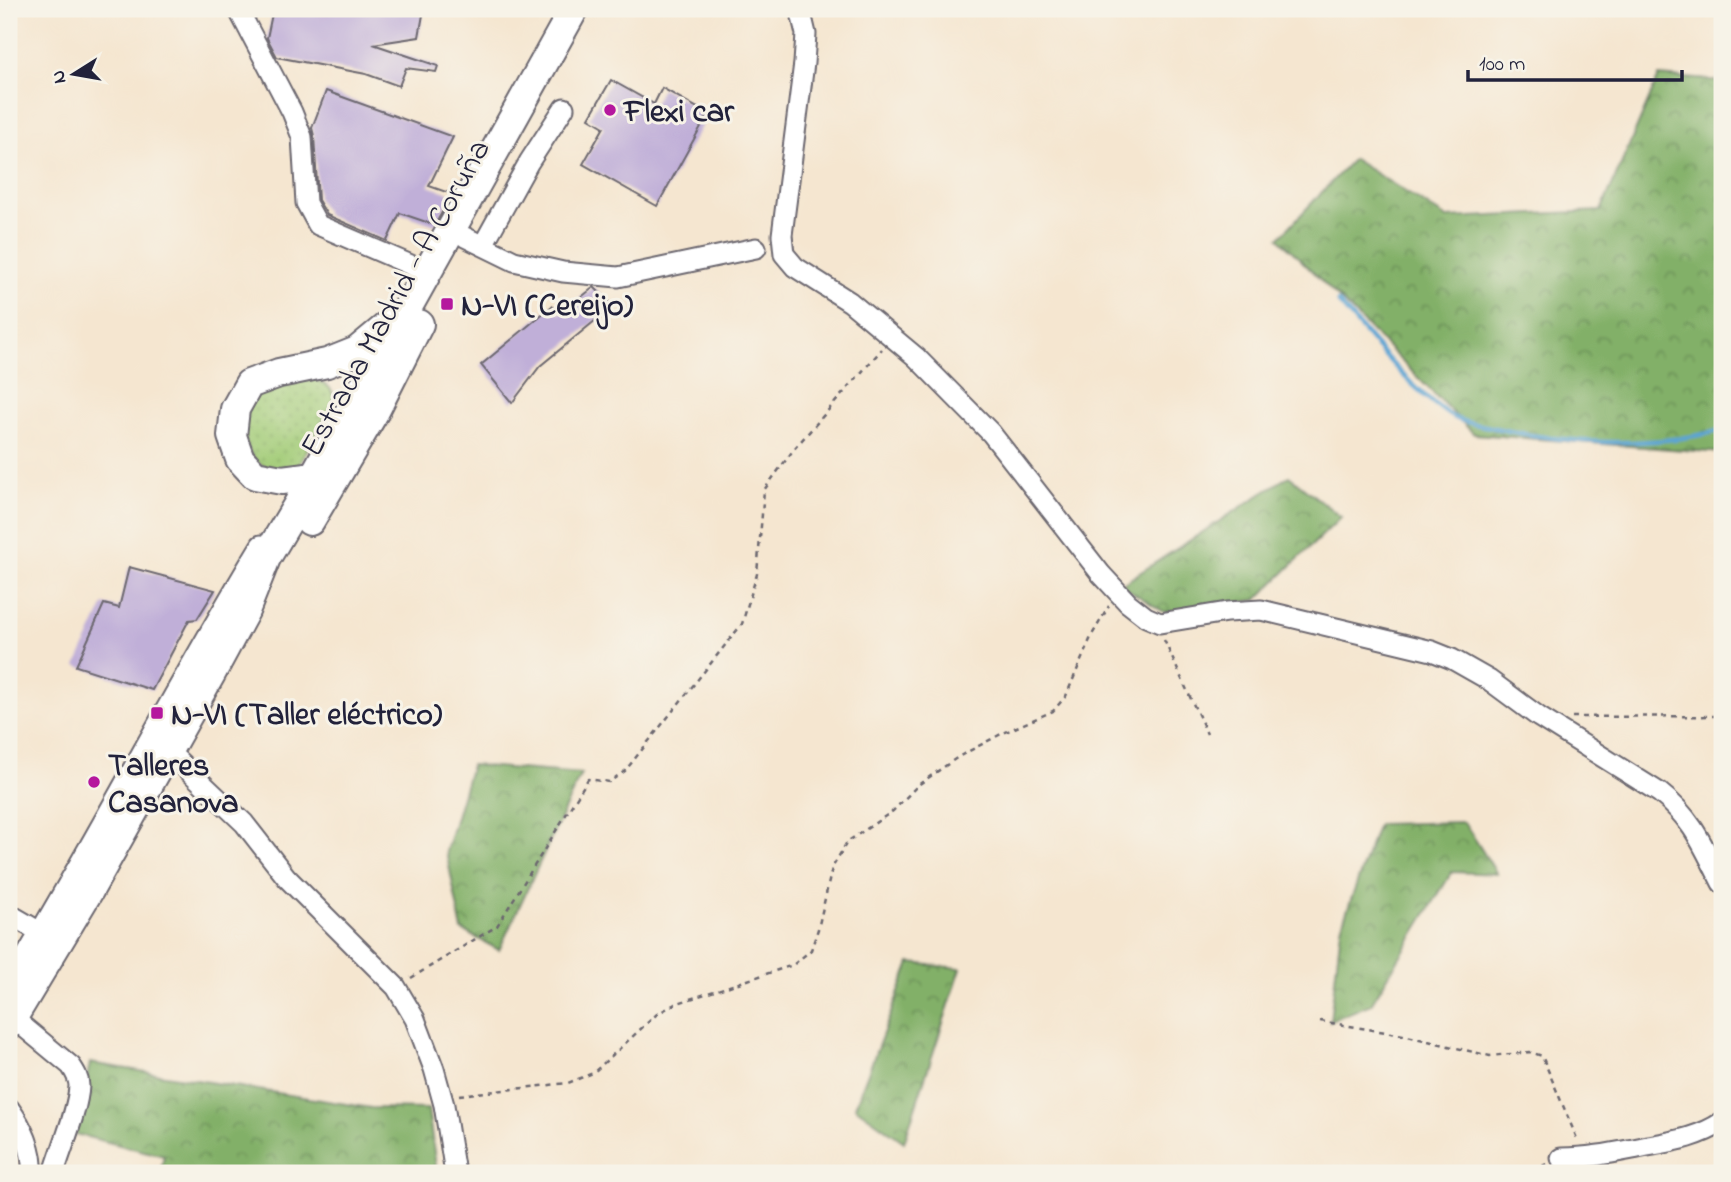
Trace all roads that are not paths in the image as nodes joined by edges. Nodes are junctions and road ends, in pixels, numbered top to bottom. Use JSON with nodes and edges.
{"nodes":[{"id":1,"x":238,"y":9,"type":"edge"},
{"id":2,"x":574,"y":9,"type":"edge"},
{"id":3,"x":593,"y":9,"type":"edge"},
{"id":4,"x":800,"y":9,"type":"edge"},
{"id":5,"x":564,"y":108,"type":"dead end"},
{"id":6,"x":474,"y":241,"type":"junction"},
{"id":7,"x":756,"y":248,"type":"dead end"},
{"id":8,"x":427,"y":272,"type":"junction"},
{"id":9,"x":408,"y":306,"type":"junction"},
{"id":10,"x":375,"y":411,"type":"junction"},
{"id":11,"x":314,"y":475,"type":"junction"},
{"id":12,"x":297,"y":506,"type":"junction"},
{"id":13,"x":245,"y":611,"type":"junction"},
{"id":14,"x":168,"y":751,"type":"junction"},
{"id":15,"x":1722,"y":883,"type":"edge"},
{"id":16,"x":9,"y":914,"type":"edge"},
{"id":17,"x":9,"y":925,"type":"edge"},
{"id":18,"x":37,"y":936,"type":"junction"},
{"id":19,"x":9,"y":985,"type":"edge"},
{"id":20,"x":11,"y":1021,"type":"edge"},
{"id":21,"x":9,"y":1108,"type":"edge"},
{"id":22,"x":1722,"y":1122,"type":"edge"},
{"id":23,"x":1561,"y":1158,"type":"road end"},
{"id":24,"x":32,"y":1173,"type":"edge"},
{"id":25,"x":54,"y":1173,"type":"edge"},
{"id":26,"x":455,"y":1173,"type":"edge"}],
"edges":[{"from":1,"to":8,"type":"street"},
{"from":2,"to":8,"type":"highway","name":"Estrada Madrid - A Coruña"},
{"from":3,"to":6,"type":"highway","name":"Estrada Madrid - A Coruña"},
{"from":4,"to":15,"type":"street"},
{"from":5,"to":6,"type":"street"},
{"from":6,"to":7,"type":"street"},
{"from":6,"to":10,"type":"highway","name":"Estrada Madrid - A Coruña"},
{"from":8,"to":9,"type":"highway","name":"Estrada Madrid - A Coruña"},
{"from":9,"to":11,"type":"highway","name":"Estrada Madrid - A Coruña"},
{"from":9,"to":11,"type":"highway"},
{"from":10,"to":11,"type":"highway"},
{"from":10,"to":13,"type":"highway","name":"Estrada Madrid - A Coruña"},
{"from":11,"to":12,"type":"highway","name":"Estrada Madrid - A Coruña"},
{"from":12,"to":13,"type":"highway","name":"Estrada Madrid - A Coruña"},
{"from":12,"to":18,"type":"street"},
{"from":13,"to":14,"type":"highway","name":"Estrada Madrid - A Coruña"},
{"from":14,"to":20,"type":"highway","name":"Estrada Madrid - A Coruña"},
{"from":14,"to":26,"type":"street"},
{"from":16,"to":18,"type":"street"},
{"from":17,"to":18,"type":"street"},
{"from":18,"to":19,"type":"street"},
{"from":20,"to":25,"type":"street"},
{"from":21,"to":24,"type":"street"},
{"from":22,"to":23,"type":"street"}]}
